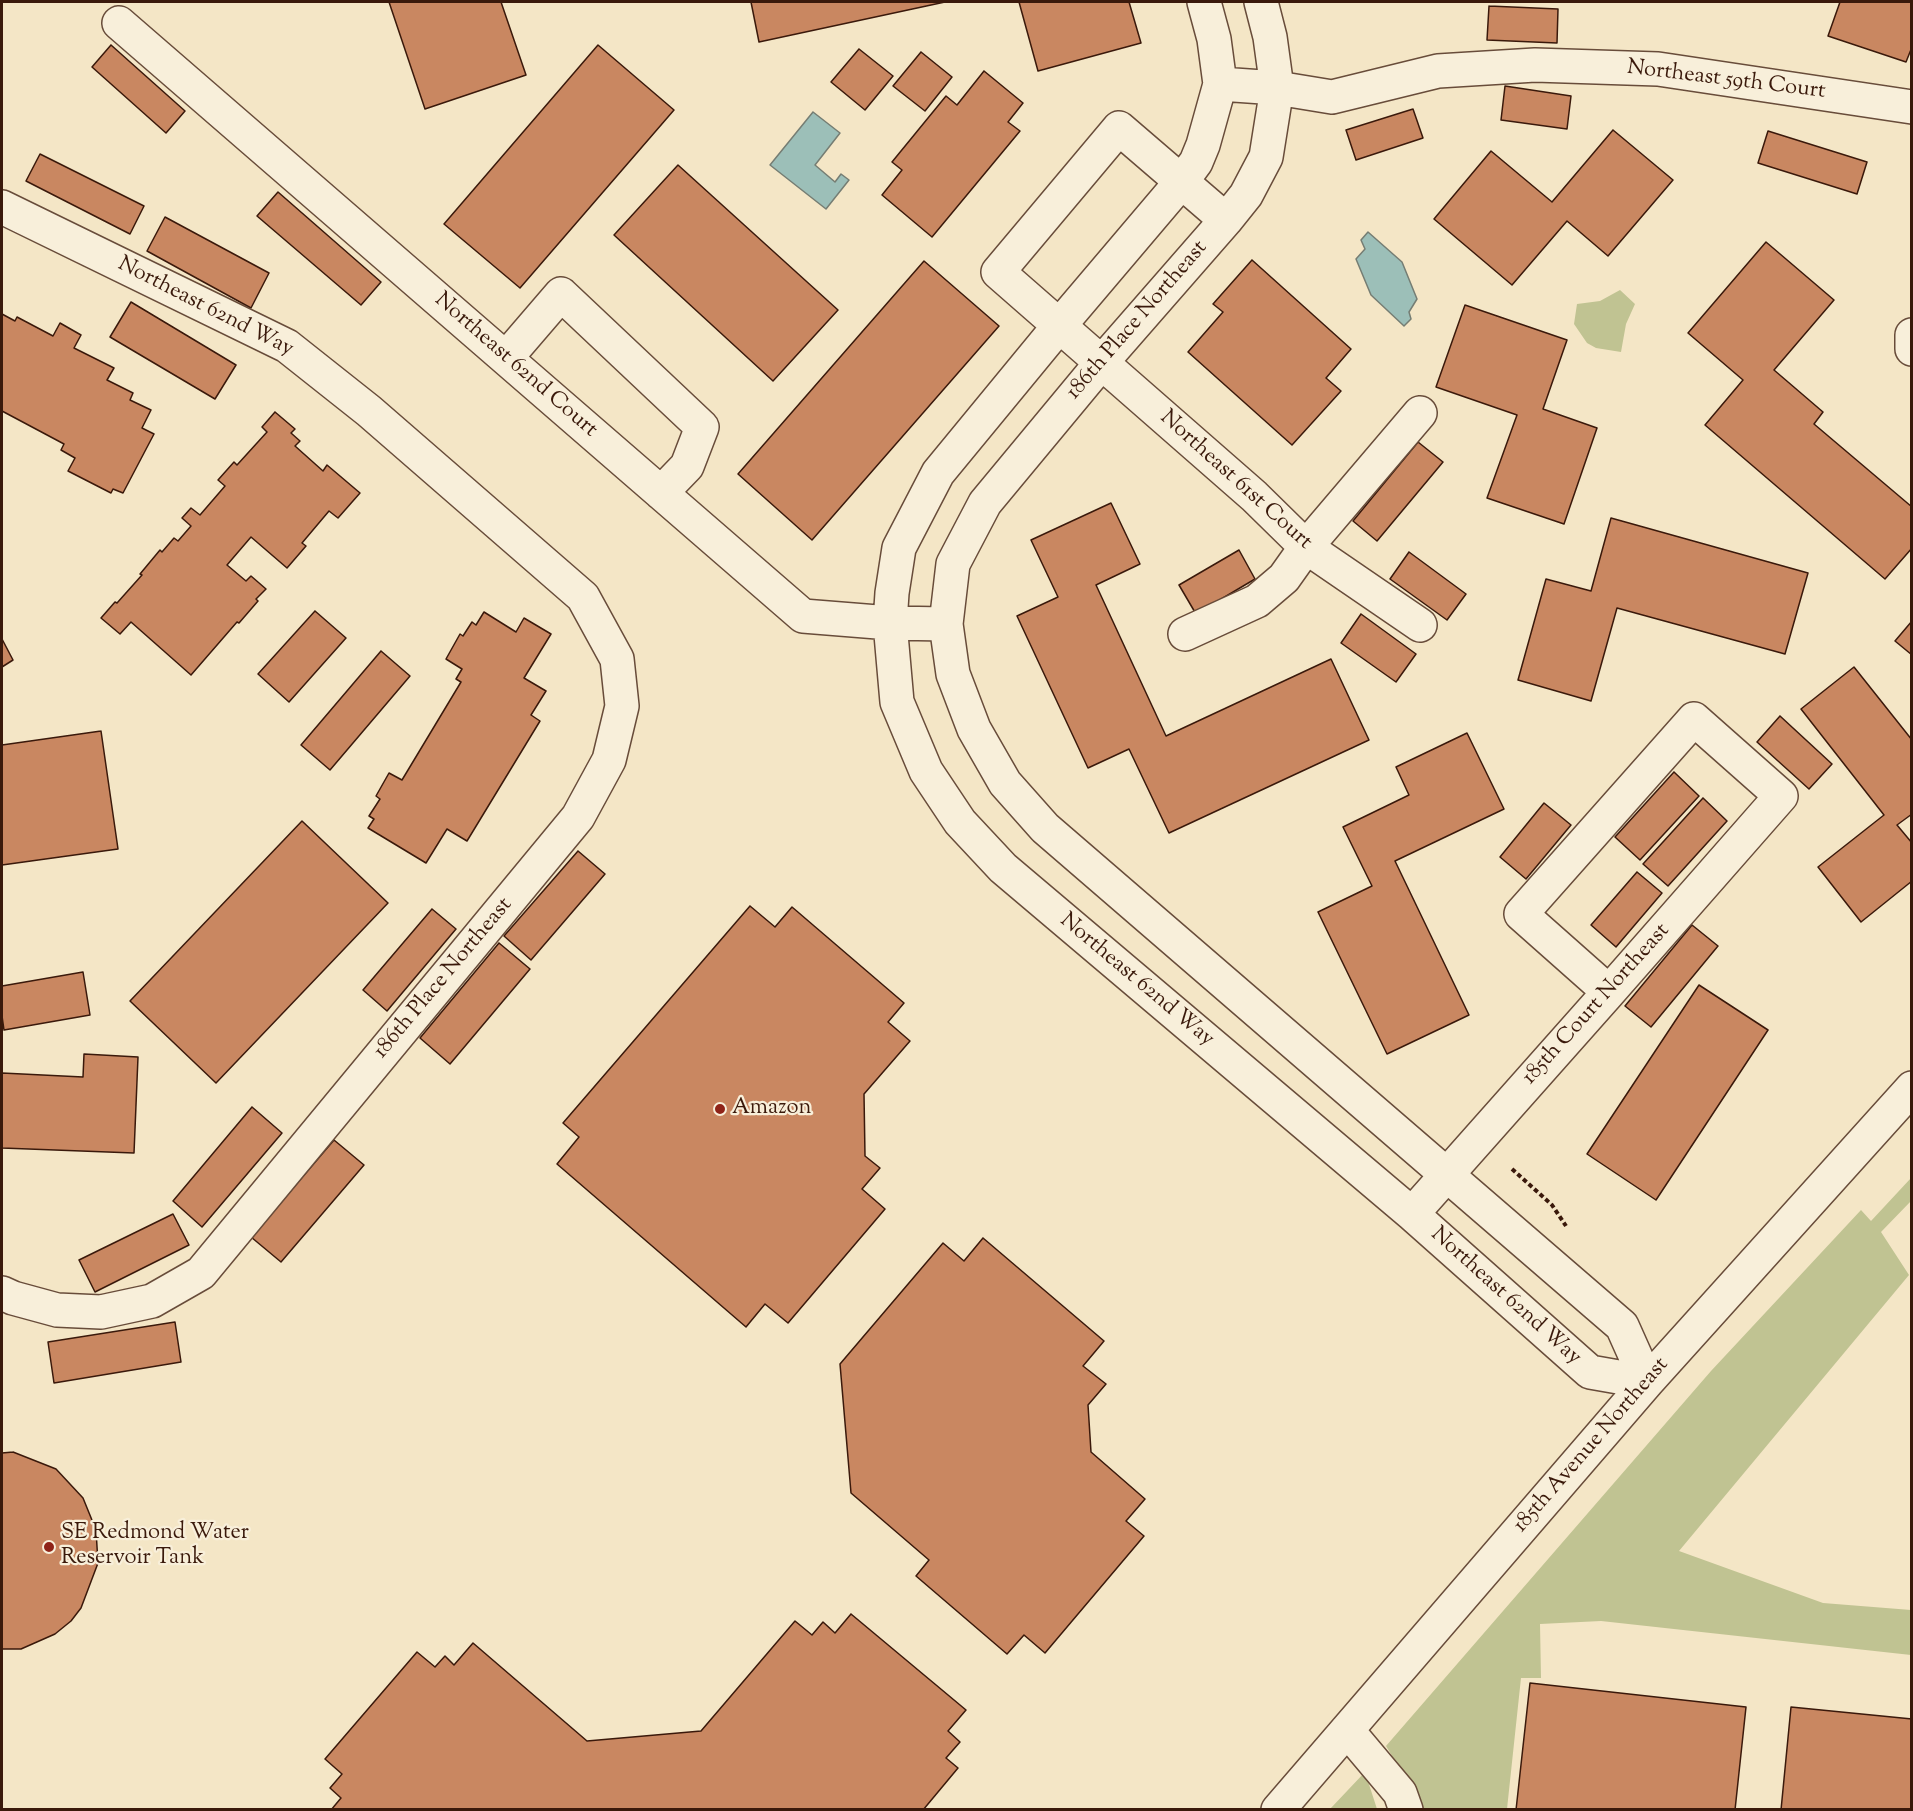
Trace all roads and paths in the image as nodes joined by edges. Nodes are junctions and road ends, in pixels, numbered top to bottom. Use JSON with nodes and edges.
{"nodes":[{"id":1,"x":1204,"y":2,"type":"edge"},
{"id":2,"x":1261,"y":2,"type":"edge"},
{"id":3,"x":119,"y":23,"type":"dead end"},
{"id":4,"x":1220,"y":84,"type":"junction"},
{"id":5,"x":1277,"y":88,"type":"junction"},
{"id":6,"x":1911,"y":107,"type":"edge"},
{"id":7,"x":1182,"y":181,"type":"junction"},
{"id":8,"x":2,"y":207,"type":"edge"},
{"id":9,"x":1226,"y":220,"type":"junction"},
{"id":10,"x":1059,"y":326,"type":"junction"},
{"id":11,"x":1911,"y":335,"type":"edge"},
{"id":12,"x":1911,"y":349,"type":"edge"},
{"id":13,"x":507,"y":358,"type":"junction"},
{"id":14,"x":1102,"y":362,"type":"junction"},
{"id":15,"x":1420,"y":413,"type":"dead end"},
{"id":16,"x":661,"y":493,"type":"junction"},
{"id":17,"x":474,"y":502,"type":"joint"},
{"id":18,"x":1306,"y":547,"type":"junction"},
{"id":19,"x":890,"y":623,"type":"junction"},
{"id":20,"x":946,"y":624,"type":"junction"},
{"id":21,"x":1419,"y":625,"type":"dead end"},
{"id":22,"x":1185,"y":634,"type":"dead end"},
{"id":23,"x":1609,"y":992,"type":"junction"},
{"id":24,"x":1911,"y":1088,"type":"edge"},
{"id":25,"x":1446,"y":1174,"type":"junction"},
{"id":26,"x":1412,"y":1214,"type":"junction"},
{"id":27,"x":2,"y":1293,"type":"edge"},
{"id":28,"x":1647,"y":1382,"type":"junction"},
{"id":29,"x":1347,"y":1730,"type":"junction"},
{"id":30,"x":1278,"y":1809,"type":"edge"},
{"id":31,"x":1406,"y":1809,"type":"edge"}],
"edges":[{"from":1,"to":4,"type":"street"},
{"from":2,"to":5,"type":"street","name":"186th Place Northeast"},
{"from":3,"to":13,"type":"street","name":"Northeast 62nd Court"},
{"from":4,"to":5,"type":"street","name":"Northeast 59th Court"},
{"from":4,"to":7,"type":"street"},
{"from":5,"to":6,"type":"street","name":"Northeast 59th Court"},
{"from":5,"to":9,"type":"street","name":"186th Place Northeast"},
{"from":7,"to":9,"type":"street"},
{"from":7,"to":10,"type":"street"},
{"from":7,"to":10,"type":"street","name":"Northeast 61st Court"},
{"from":8,"to":17,"type":"street","name":"Northeast 62nd Way"},
{"from":9,"to":14,"type":"street","name":"186th Place Northeast"},
{"from":10,"to":14,"type":"street","name":"Northeast 61st Court"},
{"from":10,"to":19,"type":"street"},
{"from":11,"to":12,"type":"street"},
{"from":13,"to":16,"type":"street","name":"Northeast 62nd Court"},
{"from":13,"to":16,"type":"street"},
{"from":14,"to":18,"type":"street","name":"Northeast 61st Court"},
{"from":14,"to":20,"type":"street","name":"186th Place Northeast"},
{"from":15,"to":18,"type":"street"},
{"from":16,"to":19,"type":"street","name":"Northeast 62nd Court"},
{"from":17,"to":27,"type":"street","name":"186th Place Northeast"},
{"from":18,"to":21,"type":"street","name":"Northeast 61st Court"},
{"from":18,"to":22,"type":"street"},
{"from":19,"to":20,"type":"street","name":"Northeast 62nd Court"},
{"from":19,"to":26,"type":"street","name":"Northeast 62nd Way"},
{"from":20,"to":25,"type":"street"},
{"from":23,"to":23,"type":"street","name":"185th Court Northeast"},
{"from":23,"to":25,"type":"street","name":"185th Court Northeast"},
{"from":24,"to":28,"type":"street","name":"185th Avenue Northeast"},
{"from":25,"to":26,"type":"street","name":"185th Court Northeast"},
{"from":25,"to":28,"type":"street"},
{"from":26,"to":28,"type":"street","name":"Northeast 62nd Way"},
{"from":28,"to":29,"type":"street","name":"185th Avenue Northeast"},
{"from":29,"to":30,"type":"street","name":"185th Avenue Northeast"},
{"from":29,"to":31,"type":"street"}]}
